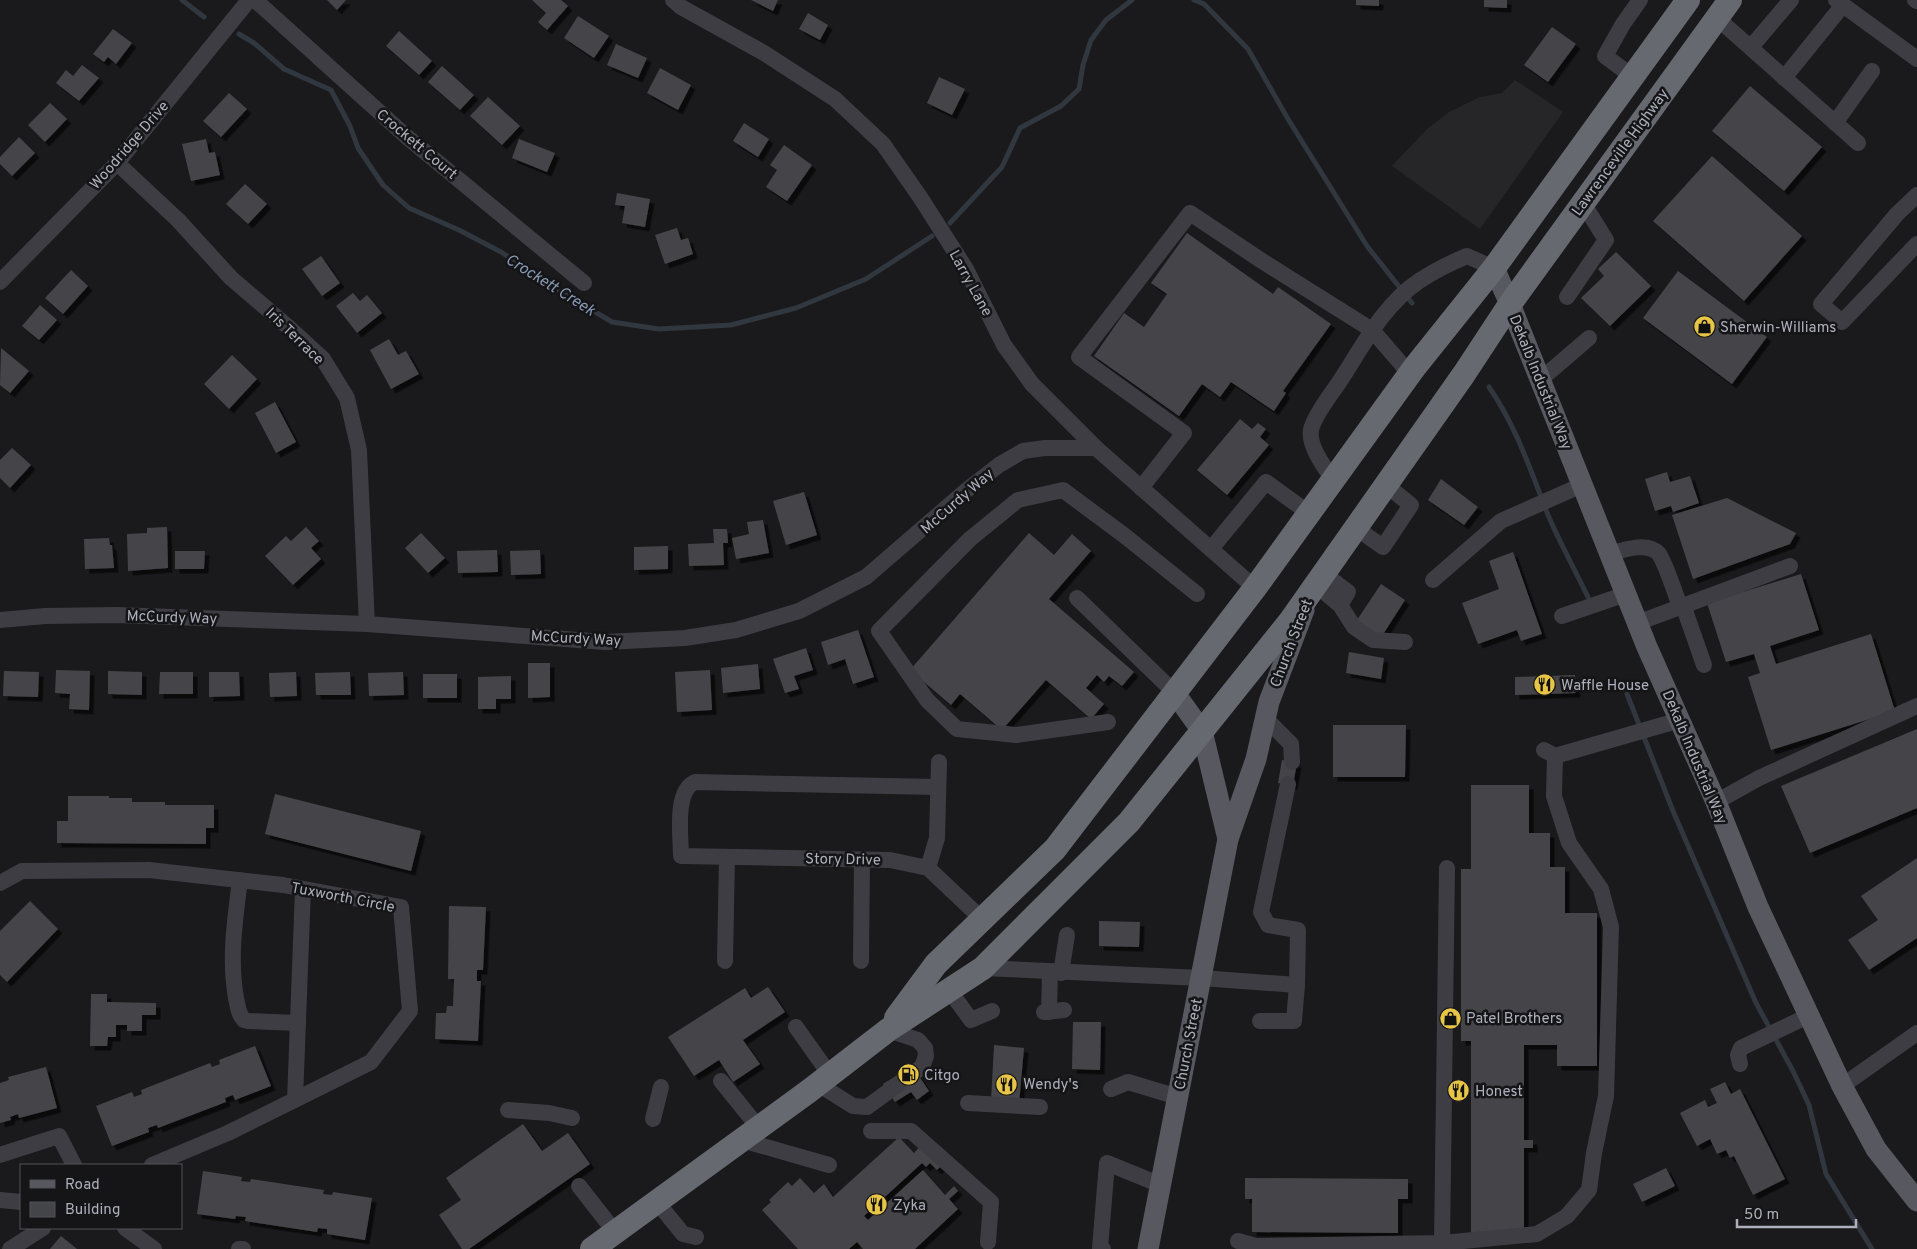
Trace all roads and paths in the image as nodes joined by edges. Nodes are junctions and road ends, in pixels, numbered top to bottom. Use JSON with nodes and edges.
{"nodes":[{"id":1,"x":249,"y":0,"type":"edge"},
{"id":2,"x":255,"y":0,"type":"edge"},
{"id":3,"x":673,"y":0,"type":"edge"},
{"id":4,"x":1640,"y":0,"type":"edge"},
{"id":5,"x":1791,"y":0,"type":"edge"},
{"id":6,"x":1840,"y":2,"type":"edge"},
{"id":7,"x":1680,"y":3,"type":"edge"},
{"id":8,"x":1723,"y":9,"type":"edge"},
{"id":9,"x":1751,"y":47,"type":"junction"},
{"id":10,"x":1917,"y":59,"type":"edge"},
{"id":11,"x":1872,"y":71,"type":"dead end"},
{"id":12,"x":1633,"y":77,"type":"junction"},
{"id":13,"x":1784,"y":78,"type":"junction"},
{"id":14,"x":1835,"y":123,"type":"junction"},
{"id":15,"x":1858,"y":143,"type":"dead end"},
{"id":16,"x":117,"y":163,"type":"junction"},
{"id":17,"x":1917,"y":195,"type":"edge"},
{"id":18,"x":1583,"y":203,"type":"junction"},
{"id":19,"x":1917,"y":244,"type":"edge"},
{"id":20,"x":1494,"y":268,"type":"junction"},
{"id":21,"x":0,"y":282,"type":"edge"},
{"id":22,"x":584,"y":283,"type":"dead end"},
{"id":23,"x":1567,"y":297,"type":"dead end"},
{"id":24,"x":1510,"y":304,"type":"junction"},
{"id":25,"x":1372,"y":330,"type":"junction"},
{"id":26,"x":1590,"y":338,"type":"dead end"},
{"id":27,"x":1410,"y":374,"type":"junction"},
{"id":28,"x":1540,"y":380,"type":"junction"},
{"id":29,"x":1096,"y":448,"type":"junction"},
{"id":30,"x":1334,"y":481,"type":"junction"},
{"id":31,"x":1386,"y":485,"type":"junction"},
{"id":32,"x":1582,"y":485,"type":"junction"},
{"id":33,"x":1141,"y":488,"type":"junction"},
{"id":34,"x":1310,"y":514,"type":"junction"},
{"id":35,"x":1356,"y":528,"type":"junction"},
{"id":36,"x":1211,"y":550,"type":"junction"},
{"id":37,"x":1609,"y":554,"type":"junction"},
{"id":38,"x":1790,"y":566,"type":"dead end"},
{"id":39,"x":1433,"y":580,"type":"dead end"},
{"id":40,"x":1317,"y":583,"type":"junction"},
{"id":41,"x":1255,"y":588,"type":"junction"},
{"id":42,"x":1198,"y":594,"type":"dead end"},
{"id":43,"x":1626,"y":594,"type":"junction"},
{"id":44,"x":1077,"y":598,"type":"dead end"},
{"id":45,"x":1681,"y":606,"type":"junction"},
{"id":46,"x":1562,"y":616,"type":"dead end"},
{"id":47,"x":0,"y":620,"type":"edge"},
{"id":48,"x":1637,"y":623,"type":"junction"},
{"id":49,"x":367,"y":624,"type":"junction"},
{"id":50,"x":1405,"y":642,"type":"dead end"},
{"id":51,"x":1704,"y":665,"type":"dead end"},
{"id":52,"x":1174,"y":692,"type":"junction"},
{"id":53,"x":1917,"y":706,"type":"edge"},
{"id":54,"x":1265,"y":718,"type":"junction"},
{"id":55,"x":1680,"y":720,"type":"junction"},
{"id":56,"x":1108,"y":722,"type":"dead end"},
{"id":57,"x":1202,"y":731,"type":"junction"},
{"id":58,"x":939,"y":762,"type":"dead end"},
{"id":59,"x":1292,"y":762,"type":"dead end"},
{"id":60,"x":1288,"y":784,"type":"dead end"},
{"id":61,"x":938,"y":787,"type":"junction"},
{"id":62,"x":1716,"y":802,"type":"junction"},
{"id":63,"x":1228,"y":839,"type":"junction"},
{"id":64,"x":727,"y":857,"type":"junction"},
{"id":65,"x":862,"y":860,"type":"junction"},
{"id":66,"x":928,"y":868,"type":"junction"},
{"id":67,"x":1447,"y":868,"type":"dead end"},
{"id":68,"x":240,"y":880,"type":"junction"},
{"id":69,"x":0,"y":883,"type":"edge"},
{"id":70,"x":303,"y":889,"type":"junction"},
{"id":71,"x":983,"y":920,"type":"junction"},
{"id":72,"x":1068,"y":936,"type":"dead end"},
{"id":73,"x":725,"y":960,"type":"dead end"},
{"id":74,"x":861,"y":961,"type":"dead end"},
{"id":75,"x":983,"y":968,"type":"junction"},
{"id":76,"x":1055,"y":972,"type":"junction"},
{"id":77,"x":1201,"y":978,"type":"junction"},
{"id":78,"x":1298,"y":985,"type":"junction"},
{"id":79,"x":949,"y":990,"type":"junction"},
{"id":80,"x":992,"y":1011,"type":"dead end"},
{"id":81,"x":1052,"y":1011,"type":"dead end"},
{"id":82,"x":1808,"y":1016,"type":"junction"},
{"id":83,"x":1260,"y":1021,"type":"dead end"},
{"id":84,"x":298,"y":1023,"type":"junction"},
{"id":85,"x":796,"y":1027,"type":"dead end"},
{"id":86,"x":888,"y":1030,"type":"junction"},
{"id":87,"x":1917,"y":1033,"type":"edge"},
{"id":88,"x":1740,"y":1064,"type":"dead end"},
{"id":89,"x":824,"y":1080,"type":"junction"},
{"id":90,"x":721,"y":1081,"type":"dead end"},
{"id":91,"x":1842,"y":1086,"type":"junction"},
{"id":92,"x":661,"y":1087,"type":"dead end"},
{"id":93,"x":1110,"y":1089,"type":"dead end"},
{"id":94,"x":1178,"y":1097,"type":"junction"},
{"id":95,"x":295,"y":1100,"type":"junction"},
{"id":96,"x":968,"y":1103,"type":"dead end"},
{"id":97,"x":1040,"y":1107,"type":"dead end"},
{"id":98,"x":508,"y":1110,"type":"dead end"},
{"id":99,"x":572,"y":1118,"type":"dead end"},
{"id":100,"x":653,"y":1119,"type":"dead end"},
{"id":101,"x":871,"y":1131,"type":"dead end"},
{"id":102,"x":750,"y":1134,"type":"junction"},
{"id":103,"x":0,"y":1155,"type":"edge"},
{"id":104,"x":73,"y":1164,"type":"edge"},
{"id":105,"x":154,"y":1164,"type":"edge"},
{"id":106,"x":829,"y":1165,"type":"dead end"},
{"id":107,"x":1161,"y":1185,"type":"junction"},
{"id":108,"x":579,"y":1186,"type":"dead end"},
{"id":109,"x":0,"y":1200,"type":"edge"},
{"id":110,"x":1917,"y":1201,"type":"edge"},
{"id":111,"x":20,"y":1202,"type":"edge"},
{"id":112,"x":657,"y":1202,"type":"junction"},
{"id":113,"x":41,"y":1229,"type":"edge"},
{"id":114,"x":126,"y":1229,"type":"edge"},
{"id":115,"x":696,"y":1237,"type":"dead end"},
{"id":116,"x":1238,"y":1241,"type":"dead end"},
{"id":117,"x":988,"y":1242,"type":"dead end"},
{"id":118,"x":605,"y":1243,"type":"edge"},
{"id":119,"x":1442,"y":1243,"type":"junction"},
{"id":120,"x":10,"y":1249,"type":"edge"},
{"id":121,"x":154,"y":1249,"type":"edge"},
{"id":122,"x":238,"y":1249,"type":"edge"},
{"id":123,"x":243,"y":1249,"type":"edge"},
{"id":124,"x":1103,"y":1249,"type":"edge"},
{"id":125,"x":1148,"y":1249,"type":"edge"}],
"edges":[{"from":1,"to":16,"type":"street","name":"Woodridge Drive"},
{"from":2,"to":22,"type":"street","name":"Crockett Court"},
{"from":3,"to":29,"type":"street","name":"Larry Lane"},
{"from":4,"to":12,"type":"street"},
{"from":5,"to":9,"type":"street"},
{"from":6,"to":10,"type":"street"},
{"from":6,"to":13,"type":"street"},
{"from":7,"to":12,"type":"highway"},
{"from":8,"to":9,"type":"street"},
{"from":8,"to":18,"type":"highway","name":"Lawrenceville Highway"},
{"from":9,"to":13,"type":"street"},
{"from":11,"to":14,"type":"street"},
{"from":12,"to":20,"type":"highway"},
{"from":13,"to":14,"type":"street"},
{"from":14,"to":15,"type":"street"},
{"from":16,"to":21,"type":"street","name":"Woodridge Drive"},
{"from":16,"to":49,"type":"street","name":"Iris Terrace"},
{"from":17,"to":19,"type":"street"},
{"from":18,"to":23,"type":"street"},
{"from":18,"to":24,"type":"highway","name":"Lawrenceville Highway"},
{"from":20,"to":24,"type":"main road","name":"Dekalb Industrial Way"},
{"from":20,"to":25,"type":"street"},
{"from":20,"to":27,"type":"highway"},
{"from":24,"to":28,"type":"main road","name":"Dekalb Industrial Way"},
{"from":24,"to":31,"type":"highway","name":"Lawrenceville Highway"},
{"from":25,"to":27,"type":"street"},
{"from":25,"to":30,"type":"street"},
{"from":25,"to":33,"type":"street"},
{"from":26,"to":28,"type":"street"},
{"from":27,"to":30,"type":"highway"},
{"from":28,"to":32,"type":"main road","name":"Dekalb Industrial Way"},
{"from":29,"to":33,"type":"street","name":"Larry Lane"},
{"from":29,"to":49,"type":"street","name":"McCurdy Way"},
{"from":30,"to":34,"type":"highway"},
{"from":31,"to":35,"type":"highway","name":"Lawrenceville Highway"},
{"from":31,"to":35,"type":"street"},
{"from":32,"to":37,"type":"main road","name":"Dekalb Industrial Way"},
{"from":32,"to":39,"type":"street"},
{"from":33,"to":36,"type":"street","name":"Larry Lane"},
{"from":34,"to":36,"type":"street"},
{"from":34,"to":41,"type":"highway"},
{"from":35,"to":40,"type":"highway","name":"Lawrenceville Highway"},
{"from":36,"to":41,"type":"street","name":"Larry Lane"},
{"from":37,"to":43,"type":"main road","name":"Dekalb Industrial Way"},
{"from":37,"to":45,"type":"street"},
{"from":38,"to":45,"type":"street"},
{"from":40,"to":50,"type":"street"},
{"from":40,"to":54,"type":"main road","name":"Church Street"},
{"from":40,"to":57,"type":"highway","name":"Lawrenceville Highway"},
{"from":41,"to":52,"type":"highway"},
{"from":42,"to":56,"type":"street"},
{"from":43,"to":46,"type":"street"},
{"from":43,"to":48,"type":"main road","name":"Dekalb Industrial Way"},
{"from":44,"to":52,"type":"street"},
{"from":45,"to":48,"type":"street"},
{"from":45,"to":51,"type":"street"},
{"from":47,"to":49,"type":"street","name":"McCurdy Way"},
{"from":48,"to":55,"type":"main road","name":"Dekalb Industrial Way"},
{"from":52,"to":57,"type":"main road","name":"Church Street"},
{"from":52,"to":71,"type":"highway"},
{"from":53,"to":62,"type":"street"},
{"from":54,"to":59,"type":"street"},
{"from":54,"to":63,"type":"main road","name":"Church Street"},
{"from":55,"to":62,"type":"main road","name":"Dekalb Industrial Way"},
{"from":55,"to":119,"type":"street"},
{"from":57,"to":63,"type":"main road","name":"Church Street"},
{"from":57,"to":75,"type":"highway","name":"Lawrenceville Highway"},
{"from":58,"to":61,"type":"street"},
{"from":60,"to":78,"type":"street"},
{"from":61,"to":64,"type":"street","name":"Story Drive"},
{"from":61,"to":66,"type":"street"},
{"from":62,"to":82,"type":"main road","name":"Dekalb Industrial Way"},
{"from":63,"to":77,"type":"main road","name":"Church Street"},
{"from":64,"to":65,"type":"street","name":"Story Drive"},
{"from":64,"to":73,"type":"street"},
{"from":65,"to":66,"type":"street","name":"Story Drive"},
{"from":65,"to":74,"type":"street"},
{"from":66,"to":71,"type":"street"},
{"from":67,"to":119,"type":"street"},
{"from":68,"to":69,"type":"street","name":"Tuxworth Circle"},
{"from":68,"to":70,"type":"street","name":"Tuxworth Circle"},
{"from":68,"to":84,"type":"street"},
{"from":70,"to":84,"type":"street"},
{"from":70,"to":95,"type":"street","name":"Tuxworth Circle"},
{"from":71,"to":86,"type":"highway"},
{"from":72,"to":76,"type":"street"},
{"from":75,"to":76,"type":"street"},
{"from":75,"to":79,"type":"highway","name":"Lawrenceville Highway"},
{"from":76,"to":77,"type":"street"},
{"from":76,"to":81,"type":"street"},
{"from":77,"to":78,"type":"street"},
{"from":77,"to":94,"type":"main road","name":"Church Street"},
{"from":78,"to":83,"type":"street"},
{"from":79,"to":80,"type":"street"},
{"from":79,"to":86,"type":"highway","name":"Lawrenceville Highway"},
{"from":82,"to":88,"type":"street"},
{"from":82,"to":91,"type":"main road","name":"Dekalb Industrial Way"},
{"from":84,"to":95,"type":"street"},
{"from":85,"to":89,"type":"street"},
{"from":86,"to":89,"type":"highway"},
{"from":86,"to":89,"type":"street"},
{"from":87,"to":91,"type":"street"},
{"from":89,"to":102,"type":"highway"},
{"from":90,"to":102,"type":"street"},
{"from":91,"to":110,"type":"main road","name":"Dekalb Industrial Way"},
{"from":92,"to":100,"type":"street"},
{"from":93,"to":94,"type":"street"},
{"from":94,"to":107,"type":"main road","name":"Church Street"},
{"from":95,"to":105,"type":"street","name":"Tuxworth Circle"},
{"from":96,"to":97,"type":"street"},
{"from":98,"to":99,"type":"street"},
{"from":101,"to":117,"type":"street"},
{"from":102,"to":106,"type":"street"},
{"from":102,"to":112,"type":"highway"},
{"from":103,"to":104,"type":"street"},
{"from":107,"to":124,"type":"street"},
{"from":107,"to":125,"type":"main road","name":"Church Street"},
{"from":108,"to":118,"type":"street"},
{"from":109,"to":111,"type":"street"},
{"from":112,"to":115,"type":"street"},
{"from":112,"to":118,"type":"highway"},
{"from":113,"to":120,"type":"street"},
{"from":114,"to":121,"type":"street"},
{"from":116,"to":119,"type":"street"},
{"from":122,"to":123,"type":"street"}]}
